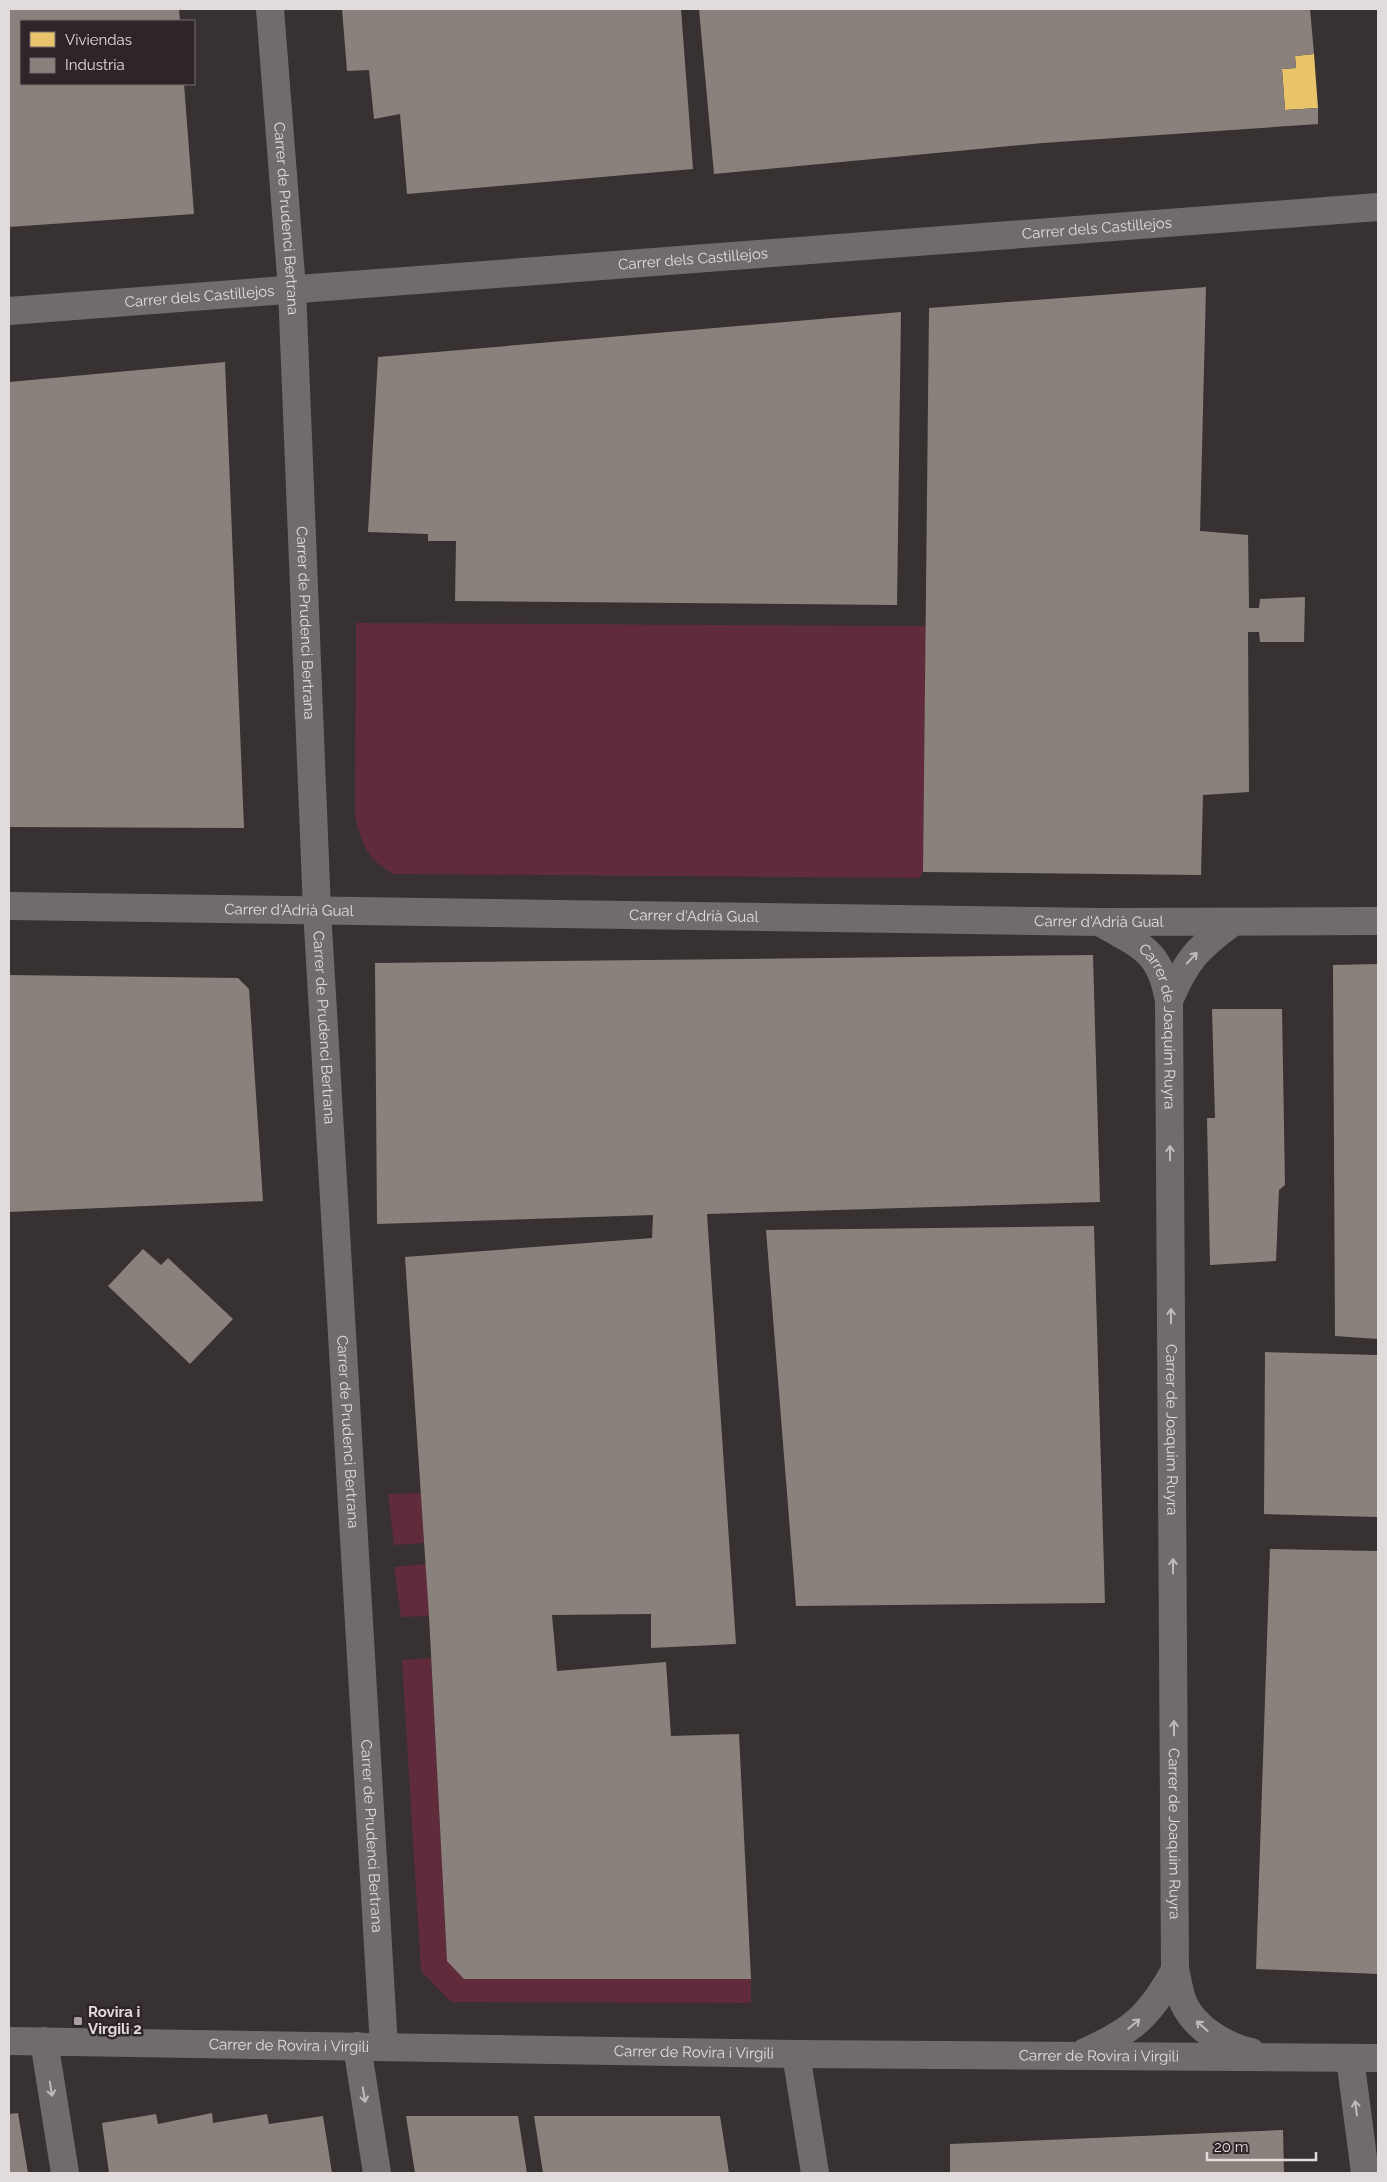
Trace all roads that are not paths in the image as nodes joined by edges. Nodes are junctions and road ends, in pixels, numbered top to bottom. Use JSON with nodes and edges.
{"nodes":[{"id":1,"x":270,"y":9,"type":"edge"},
{"id":2,"x":1378,"y":207,"type":"edge"},
{"id":3,"x":292,"y":289,"type":"junction"},
{"id":4,"x":9,"y":311,"type":"edge"},
{"id":5,"x":9,"y":906,"type":"edge"},
{"id":6,"x":317,"y":910,"type":"junction"},
{"id":7,"x":1378,"y":921,"type":"edge"},
{"id":8,"x":1100,"y":922,"type":"junction"},
{"id":9,"x":1233,"y":922,"type":"junction"},
{"id":10,"x":1169,"y":1001,"type":"junction"},
{"id":11,"x":1175,"y":1970,"type":"junction"},
{"id":12,"x":9,"y":2041,"type":"edge"},
{"id":13,"x":44,"y":2041,"type":"junction"},
{"id":14,"x":357,"y":2046,"type":"junction"},
{"id":15,"x":384,"y":2047,"type":"junction"},
{"id":16,"x":796,"y":2054,"type":"junction"},
{"id":17,"x":1076,"y":2056,"type":"junction"},
{"id":18,"x":1278,"y":2058,"type":"junction"},
{"id":19,"x":1350,"y":2058,"type":"junction"},
{"id":20,"x":1378,"y":2058,"type":"edge"},
{"id":21,"x":65,"y":2173,"type":"edge"},
{"id":22,"x":377,"y":2173,"type":"edge"},
{"id":23,"x":815,"y":2173,"type":"edge"},
{"id":24,"x":1365,"y":2173,"type":"edge"}],
"edges":[{"from":1,"to":3,"type":"street","name":"Carrer de Prudenci Bertrana"},
{"from":2,"to":3,"type":"street","name":"Carrer dels Castillejos"},
{"from":3,"to":4,"type":"street","name":"Carrer dels Castillejos"},
{"from":3,"to":6,"type":"street","name":"Carrer de Prudenci Bertrana"},
{"from":5,"to":6,"type":"street","name":"Carrer d'Adrià Gual"},
{"from":6,"to":8,"type":"street","name":"Carrer d'Adrià Gual"},
{"from":6,"to":15,"type":"street","name":"Carrer de Prudenci Bertrana"},
{"from":7,"to":9,"type":"street","name":"Carrer d'Adrià Gual"},
{"from":8,"to":9,"type":"street","name":"Carrer d'Adrià Gual"},
{"from":8,"to":10,"type":"street","name":"Carrer de Joaquim Ruyra"},
{"from":10,"to":9,"type":"street","one_way":true},
{"from":11,"to":10,"type":"street","name":"Carrer de Joaquim Ruyra","one_way":true},
{"from":17,"to":11,"type":"street","name":"Carrer de Joaquim Ruyra","one_way":true},
{"from":18,"to":11,"type":"street","name":"Carrer de Joaquim Ruyra","one_way":true},
{"from":12,"to":13,"type":"street","name":"Carrer de Rovira i Virgili"},
{"from":13,"to":14,"type":"street","name":"Carrer de Rovira i Virgili"},
{"from":13,"to":21,"type":"street","one_way":true},
{"from":14,"to":15,"type":"street","name":"Carrer de Rovira i Virgili"},
{"from":14,"to":22,"type":"street","one_way":true},
{"from":15,"to":16,"type":"street","name":"Carrer de Rovira i Virgili"},
{"from":16,"to":17,"type":"street","name":"Carrer de Rovira i Virgili"},
{"from":16,"to":23,"type":"street"},
{"from":17,"to":18,"type":"street","name":"Carrer de Rovira i Virgili"},
{"from":18,"to":19,"type":"street","name":"Carrer de Rovira i Virgili"},
{"from":19,"to":20,"type":"street","name":"Carrer de Rovira i Virgili"},
{"from":24,"to":19,"type":"street","one_way":true}]}
